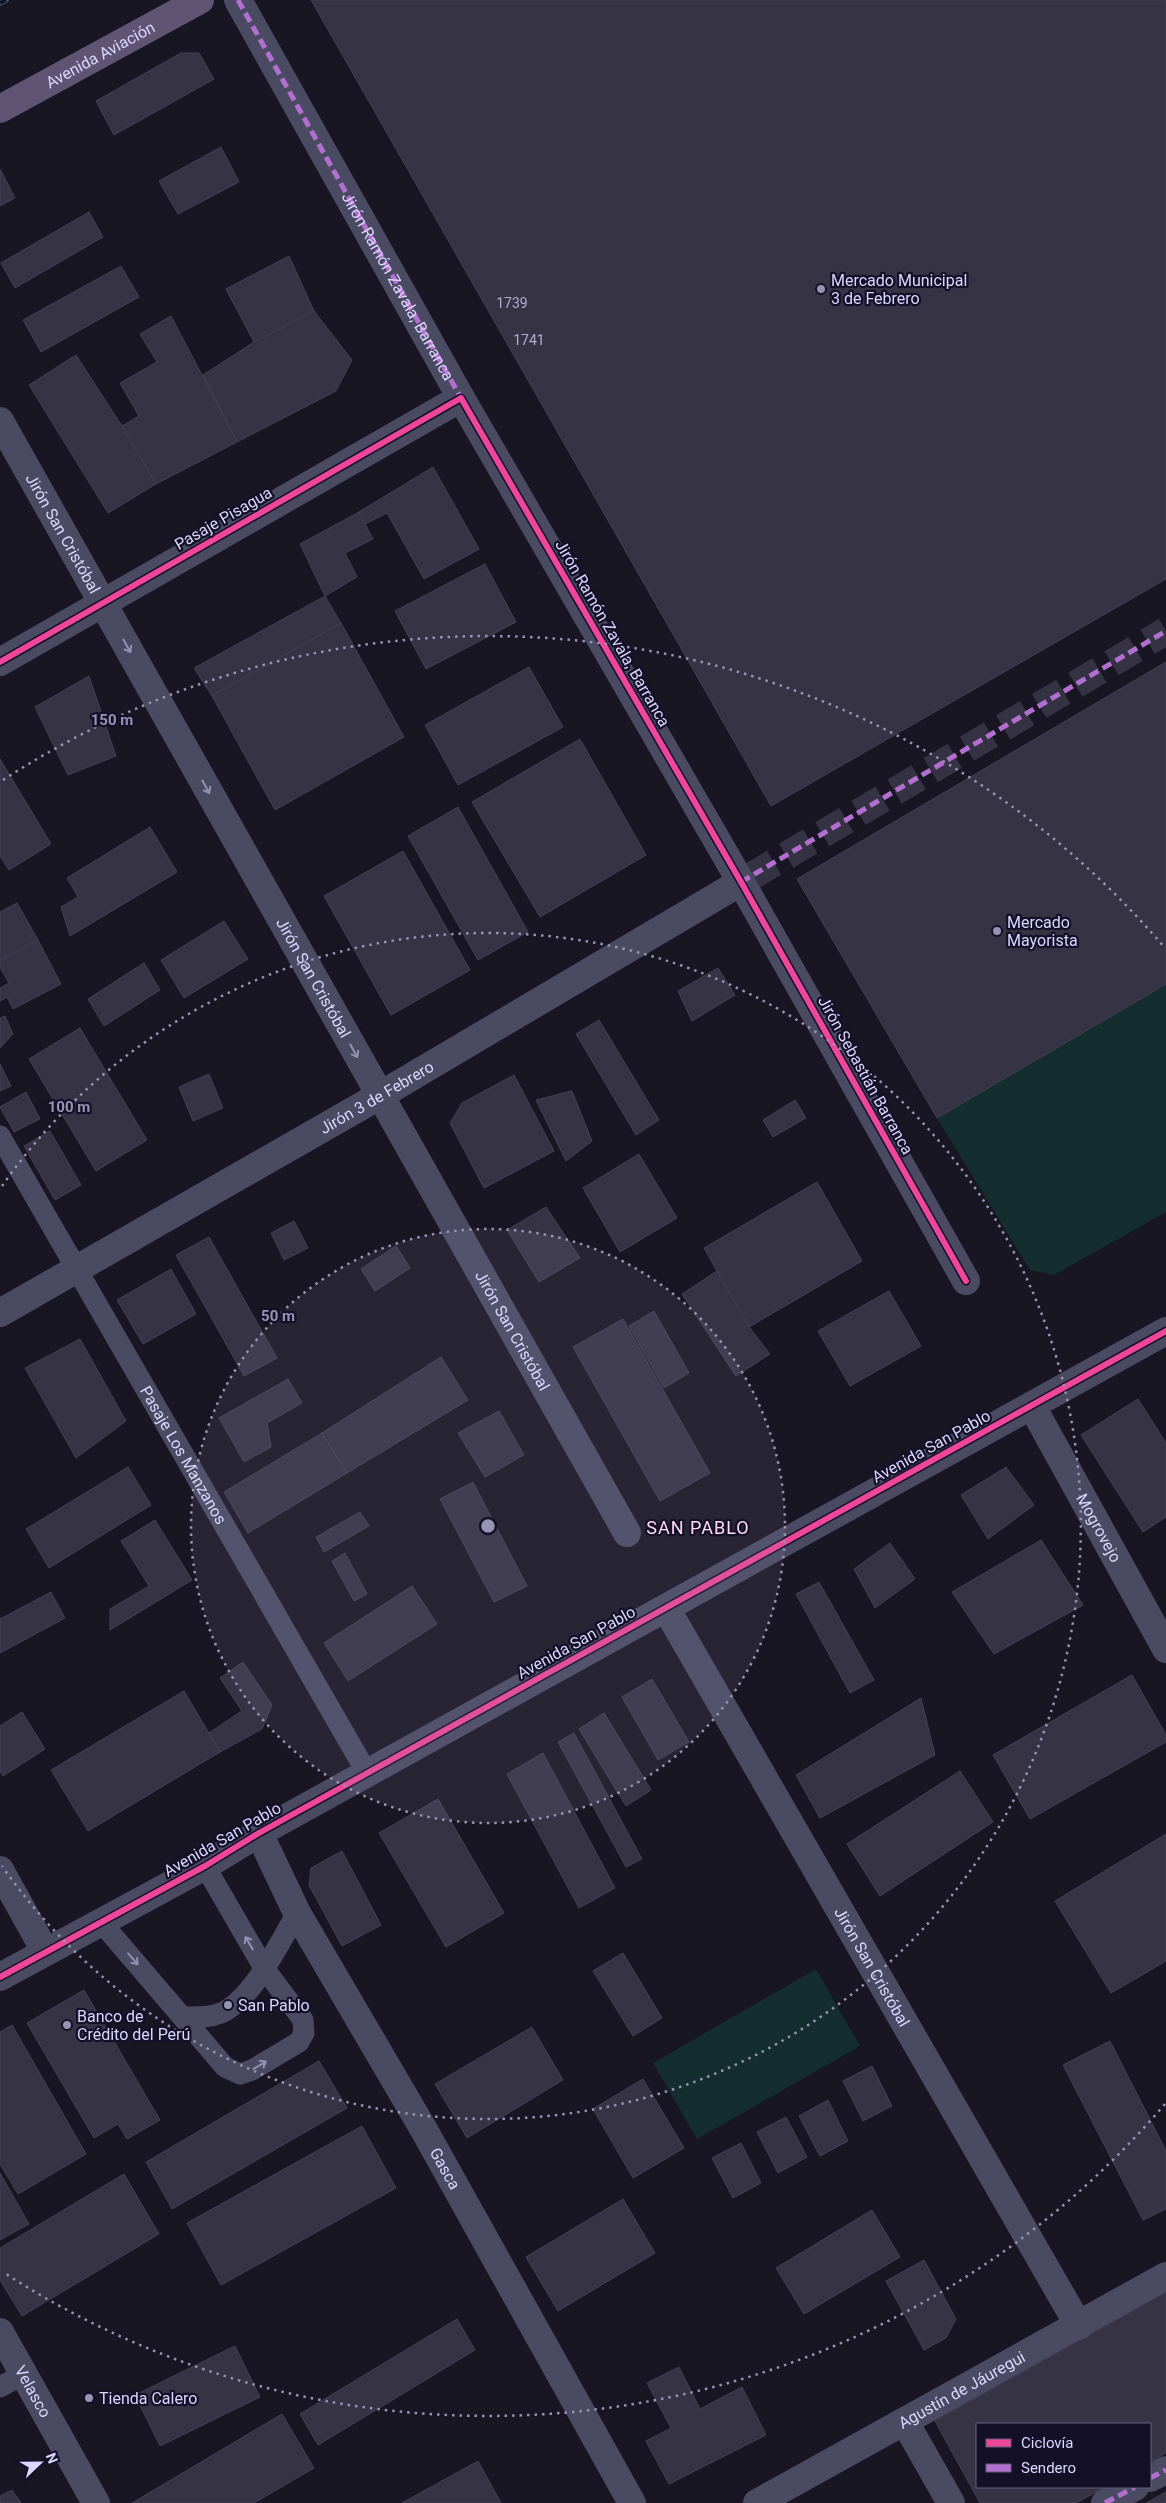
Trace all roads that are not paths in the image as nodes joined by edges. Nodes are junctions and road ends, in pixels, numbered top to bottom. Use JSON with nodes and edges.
{"nodes":[{"id":1,"x":200,"y":0,"type":"edge"},
{"id":2,"x":238,"y":0,"type":"edge"},
{"id":3,"x":0,"y":109,"type":"edge"},
{"id":4,"x":461,"y":398,"type":"junction"},
{"id":5,"x":0,"y":421,"type":"edge"},
{"id":6,"x":103,"y":603,"type":"junction"},
{"id":7,"x":0,"y":662,"type":"edge"},
{"id":8,"x":745,"y":879,"type":"junction"},
{"id":9,"x":379,"y":1096,"type":"junction"},
{"id":10,"x":0,"y":1136,"type":"edge"},
{"id":11,"x":76,"y":1270,"type":"junction"},
{"id":12,"x":966,"y":1281,"type":"dead end"},
{"id":13,"x":0,"y":1313,"type":"edge"},
{"id":14,"x":1166,"y":1331,"type":"edge"},
{"id":15,"x":1032,"y":1406,"type":"junction"},
{"id":16,"x":627,"y":1533,"type":"dead end"},
{"id":17,"x":666,"y":1608,"type":"junction"},
{"id":18,"x":1166,"y":1648,"type":"edge"},
{"id":19,"x":367,"y":1773,"type":"junction"},
{"id":20,"x":259,"y":1833,"type":"junction"},
{"id":21,"x":204,"y":1866,"type":"junction"},
{"id":22,"x":0,"y":1870,"type":"edge"},
{"id":23,"x":297,"y":1913,"type":"junction"},
{"id":24,"x":101,"y":1922,"type":"junction"},
{"id":25,"x":45,"y":1951,"type":"junction"},
{"id":26,"x":264,"y":1968,"type":"junction"},
{"id":27,"x":0,"y":1977,"type":"edge"},
{"id":28,"x":183,"y":2016,"type":"junction"},
{"id":29,"x":1166,"y":2276,"type":"edge"},
{"id":30,"x":1079,"y":2326,"type":"junction"},
{"id":31,"x":0,"y":2332,"type":"edge"},
{"id":32,"x":24,"y":2374,"type":"junction"},
{"id":33,"x":0,"y":2387,"type":"edge"},
{"id":34,"x":905,"y":2422,"type":"junction"},
{"id":35,"x":1166,"y":2470,"type":"edge"},
{"id":36,"x":1151,"y":2478,"type":"edge"},
{"id":37,"x":1133,"y":2488,"type":"edge"},
{"id":38,"x":96,"y":2503,"type":"edge"},
{"id":39,"x":632,"y":2503,"type":"edge"},
{"id":40,"x":757,"y":2503,"type":"edge"},
{"id":41,"x":952,"y":2503,"type":"edge"},
{"id":42,"x":1105,"y":2503,"type":"edge"}],
"edges":[{"from":1,"to":3,"type":"main road","name":"Avenida Aviación"},
{"from":2,"to":4,"type":"street","name":"Jirón Ramón Zavala, Barranca"},
{"from":4,"to":6,"type":"street","name":"Pasaje Pisagua"},
{"from":4,"to":8,"type":"street","name":"Jirón Ramón Zavala, Barranca"},
{"from":5,"to":6,"type":"street","name":"Jirón San Cristóbal"},
{"from":6,"to":7,"type":"street","name":"Pasaje Pisagua"},
{"from":6,"to":9,"type":"street","name":"Jirón San Cristóbal","one_way":true},
{"from":8,"to":9,"type":"street","name":"Jirón 3 de Febrero"},
{"from":8,"to":12,"type":"street","name":"Jirón Sebastián Barranca"},
{"from":9,"to":11,"type":"street","name":"Jirón 3 de Febrero"},
{"from":9,"to":16,"type":"street","name":"Jirón San Cristóbal"},
{"from":10,"to":11,"type":"lane","name":"Pasaje Los Manzanos"},
{"from":11,"to":13,"type":"street","name":"Jirón 3 de Febrero"},
{"from":11,"to":19,"type":"lane","name":"Pasaje Los Manzanos"},
{"from":14,"to":15,"type":"street","name":"Avenida San Pablo"},
{"from":15,"to":17,"type":"street","name":"Avenida San Pablo"},
{"from":15,"to":18,"type":"street","name":"Mogrovejo"},
{"from":17,"to":19,"type":"street","name":"Avenida San Pablo"},
{"from":17,"to":30,"type":"street","name":"Jirón San Cristóbal"},
{"from":19,"to":20,"type":"street","name":"Avenida San Pablo"},
{"from":20,"to":21,"type":"street","name":"Avenida San Pablo"},
{"from":20,"to":23,"type":"street","name":"Gasca"},
{"from":21,"to":24,"type":"street","name":"Avenida San Pablo"},
{"from":26,"to":21,"type":"lane","one_way":true},
{"from":22,"to":25,"type":"street"},
{"from":23,"to":26,"type":"lane"},
{"from":23,"to":39,"type":"street","name":"Gasca"},
{"from":24,"to":25,"type":"street","name":"Avenida San Pablo"},
{"from":24,"to":28,"type":"lane","one_way":true},
{"from":25,"to":27,"type":"street","name":"Avenida San Pablo"},
{"from":26,"to":28,"type":"lane"},
{"from":28,"to":26,"type":"lane","one_way":true},
{"from":29,"to":30,"type":"street","name":"Agustín de Jáuregui"},
{"from":30,"to":34,"type":"street","name":"Agustín de Jáuregui"},
{"from":31,"to":32,"type":"street","name":"Velasco"},
{"from":32,"to":33,"type":"lane"},
{"from":32,"to":38,"type":"street","name":"Velasco"},
{"from":34,"to":40,"type":"street","name":"Agustín de Jáuregui"},
{"from":34,"to":41,"type":"street"},
{"from":35,"to":36,"type":"street"},
{"from":37,"to":42,"type":"street"}]}
